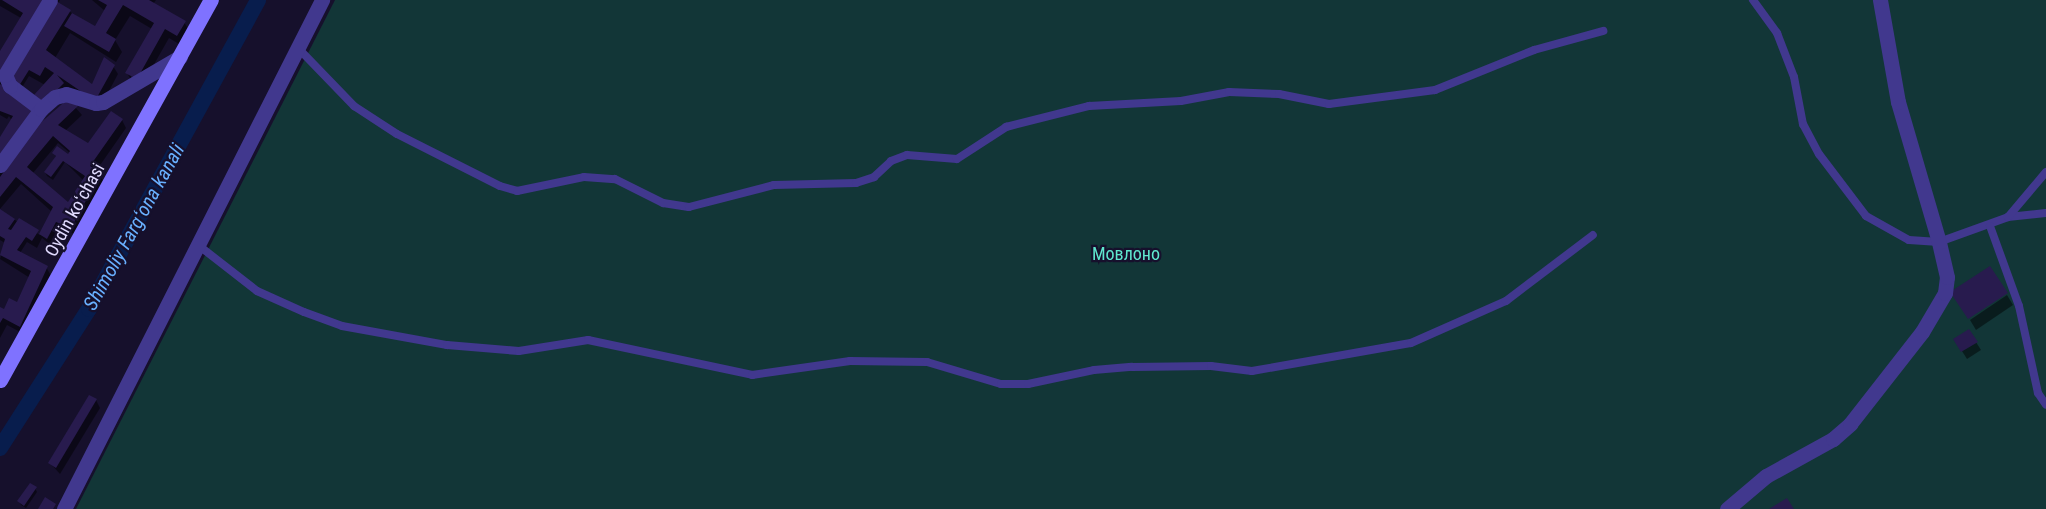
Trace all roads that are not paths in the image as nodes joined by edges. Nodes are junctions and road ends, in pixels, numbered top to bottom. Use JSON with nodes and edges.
{"nodes":[{"id":1,"x":50,"y":0,"type":"edge"},
{"id":2,"x":322,"y":0,"type":"edge"},
{"id":3,"x":1753,"y":0,"type":"edge"},
{"id":4,"x":1880,"y":0,"type":"edge"},
{"id":5,"x":210,"y":1,"type":"edge"},
{"id":6,"x":1603,"y":31,"type":"dead end"},
{"id":7,"x":298,"y":48,"type":"junction"},
{"id":8,"x":180,"y":57,"type":"junction"},
{"id":9,"x":41,"y":109,"type":"junction"},
{"id":10,"x":0,"y":165,"type":"edge"},
{"id":11,"x":2046,"y":172,"type":"edge"},
{"id":12,"x":2046,"y":213,"type":"edge"},
{"id":13,"x":2008,"y":217,"type":"junction"},
{"id":14,"x":1990,"y":226,"type":"junction"},
{"id":15,"x":1593,"y":235,"type":"dead end"},
{"id":16,"x":1939,"y":242,"type":"junction"},
{"id":17,"x":198,"y":244,"type":"junction"},
{"id":18,"x":0,"y":380,"type":"edge"},
{"id":19,"x":2046,"y":405,"type":"edge"},
{"id":20,"x":64,"y":509,"type":"edge"},
{"id":21,"x":1727,"y":509,"type":"edge"}],
"edges":[{"from":1,"to":9,"type":"street"},
{"from":2,"to":7,"type":"street"},
{"from":3,"to":16,"type":"lane"},
{"from":4,"to":16,"type":"street"},
{"from":5,"to":8,"type":"street","name":"Oydin koʻchasi"},
{"from":6,"to":7,"type":"lane"},
{"from":7,"to":17,"type":"street"},
{"from":8,"to":9,"type":"street"},
{"from":8,"to":18,"type":"street","name":"Oydin koʻchasi"},
{"from":9,"to":10,"type":"street"},
{"from":11,"to":13,"type":"lane"},
{"from":12,"to":13,"type":"lane"},
{"from":13,"to":14,"type":"lane"},
{"from":14,"to":16,"type":"lane"},
{"from":14,"to":19,"type":"lane"},
{"from":15,"to":17,"type":"lane"},
{"from":16,"to":21,"type":"street"},
{"from":17,"to":20,"type":"street"}]}
